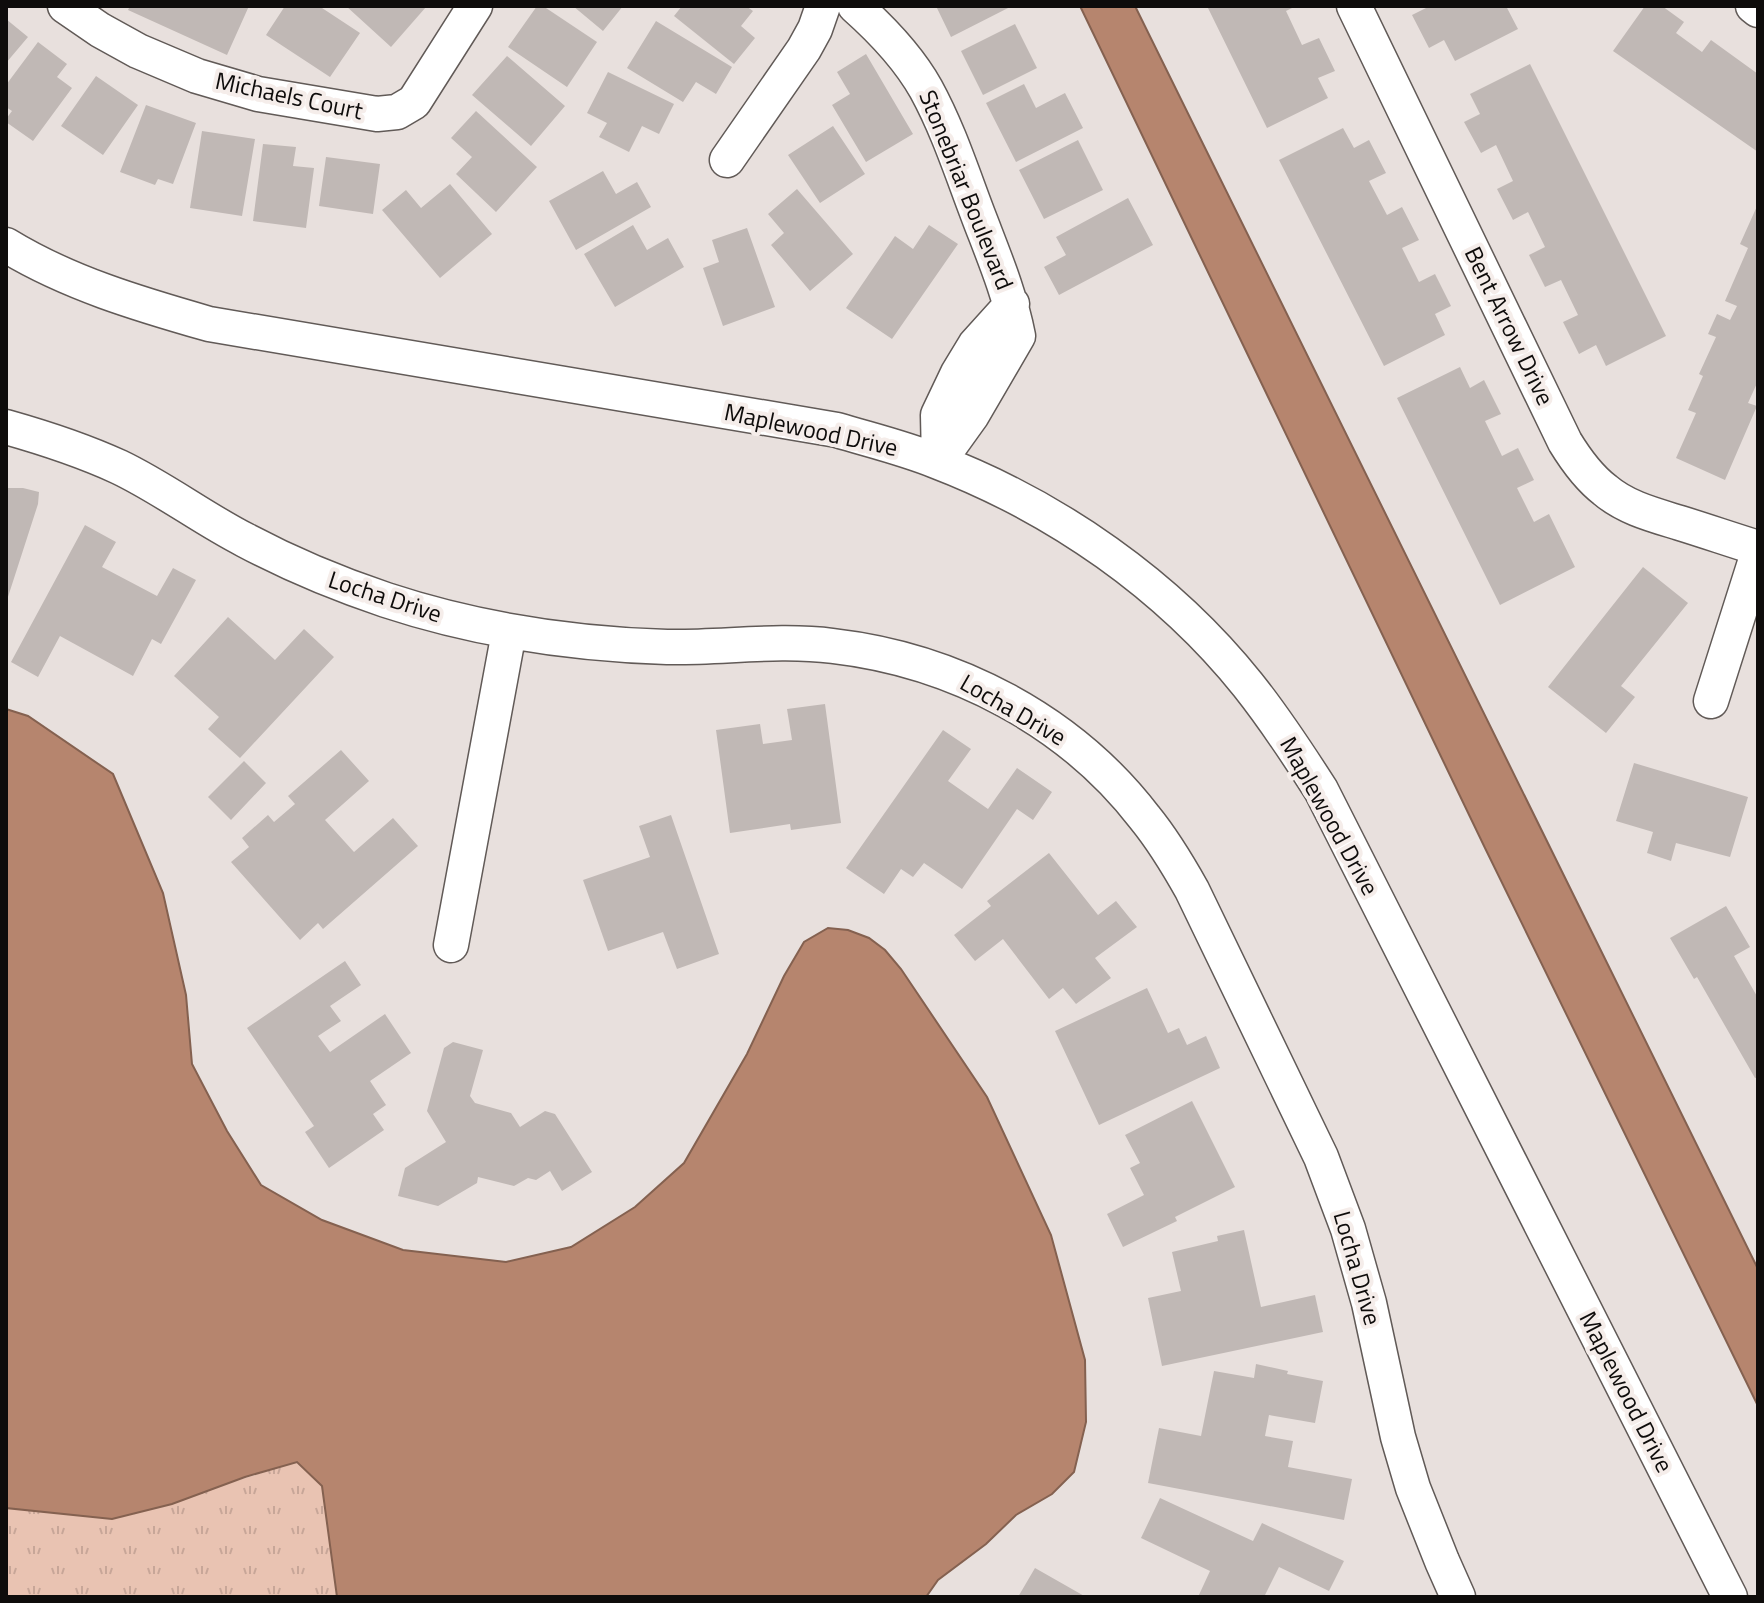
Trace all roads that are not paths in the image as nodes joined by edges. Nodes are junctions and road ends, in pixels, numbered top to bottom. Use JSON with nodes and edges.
{"nodes":[{"id":1,"x":65,"y":6,"type":"edge"},
{"id":2,"x":475,"y":6,"type":"edge"},
{"id":3,"x":823,"y":6,"type":"edge"},
{"id":4,"x":855,"y":6,"type":"edge"},
{"id":5,"x":1354,"y":6,"type":"edge"},
{"id":6,"x":1753,"y":6,"type":"edge"},
{"id":7,"x":1758,"y":10,"type":"edge"},
{"id":8,"x":727,"y":160,"type":"dead end"},
{"id":9,"x":6,"y":245,"type":"edge"},
{"id":10,"x":6,"y":427,"type":"edge"},
{"id":11,"x":939,"y":461,"type":"junction"},
{"id":12,"x":1758,"y":550,"type":"edge"},
{"id":13,"x":509,"y":632,"type":"junction"},
{"id":14,"x":1711,"y":701,"type":"dead end"},
{"id":15,"x":451,"y":945,"type":"dead end"},
{"id":16,"x":1458,"y":1597,"type":"edge"},
{"id":17,"x":1730,"y":1597,"type":"edge"}],
"edges":[{"from":1,"to":2,"type":"street","name":"Michaels Court"},
{"from":3,"to":8,"type":"street"},
{"from":4,"to":11,"type":"street","name":"Stonebriar Boulevard"},
{"from":5,"to":12,"type":"street","name":"Bent Arrow Drive"},
{"from":6,"to":7,"type":"street"},
{"from":9,"to":11,"type":"street","name":"Maplewood Drive"},
{"from":10,"to":13,"type":"street","name":"Locha Drive"},
{"from":11,"to":17,"type":"street","name":"Maplewood Drive"},
{"from":12,"to":14,"type":"street"},
{"from":13,"to":15,"type":"street"},
{"from":13,"to":16,"type":"street","name":"Locha Drive"}]}
